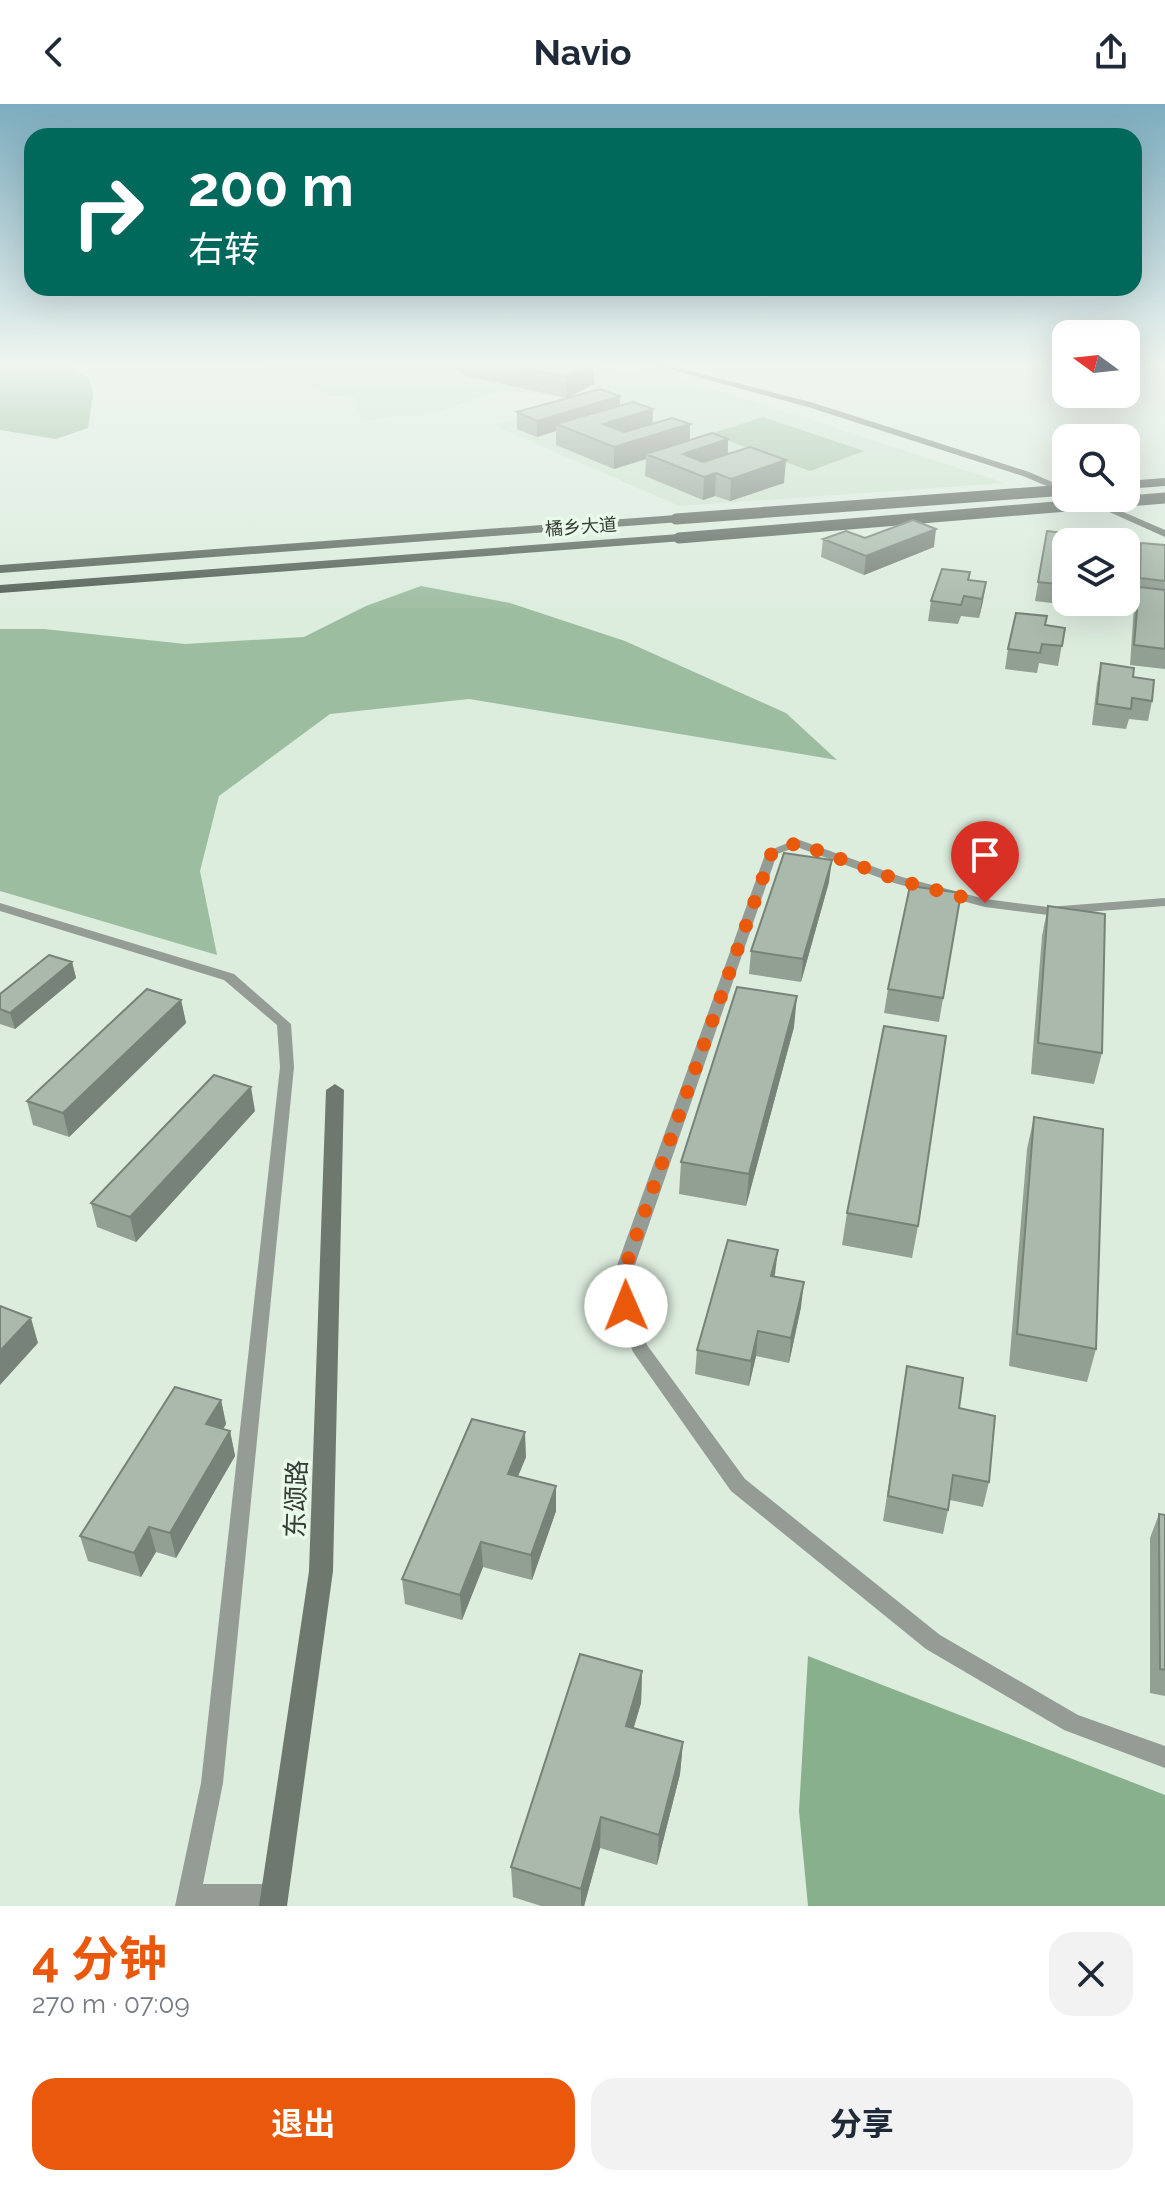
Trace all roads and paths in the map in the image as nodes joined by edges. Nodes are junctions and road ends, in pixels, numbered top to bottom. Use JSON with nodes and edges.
{"nodes":[{"id":1,"x":939,"y":446,"type":"edge"},
{"id":2,"x":1165,"y":482,"type":"edge"},
{"id":3,"x":1052,"y":484,"type":"edge"},
{"id":4,"x":1140,"y":484,"type":"edge"},
{"id":5,"x":1052,"y":491,"type":"edge"},
{"id":6,"x":1165,"y":498,"type":"edge"},
{"id":7,"x":1115,"y":512,"type":"edge"},
{"id":8,"x":1165,"y":534,"type":"edge"},
{"id":9,"x":0,"y":569,"type":"edge"},
{"id":10,"x":0,"y":589,"type":"edge"},
{"id":11,"x":1165,"y":902,"type":"edge"},
{"id":12,"x":0,"y":907,"type":"edge"},
{"id":13,"x":335,"y":1090,"type":"dead end"},
{"id":14,"x":1165,"y":1757,"type":"edge"},
{"id":15,"x":188,"y":1901,"type":"edge"},
{"id":16,"x":274,"y":1901,"type":"edge"}],
"edges":[{"from":1,"to":3,"type":"street"},
{"from":2,"to":4,"type":"main road"},
{"from":5,"to":9,"type":"main road","name":"橘乡大道","bridge":true},
{"from":6,"to":10,"type":"main road","name":"橘乡大道","bridge":true},
{"from":7,"to":8,"type":"street"},
{"from":11,"to":14,"type":"lane"},
{"from":12,"to":15,"type":"lane"},
{"from":13,"to":16,"type":"street","name":"东颂路"},
{"from":15,"to":16,"type":"lane"}]}
